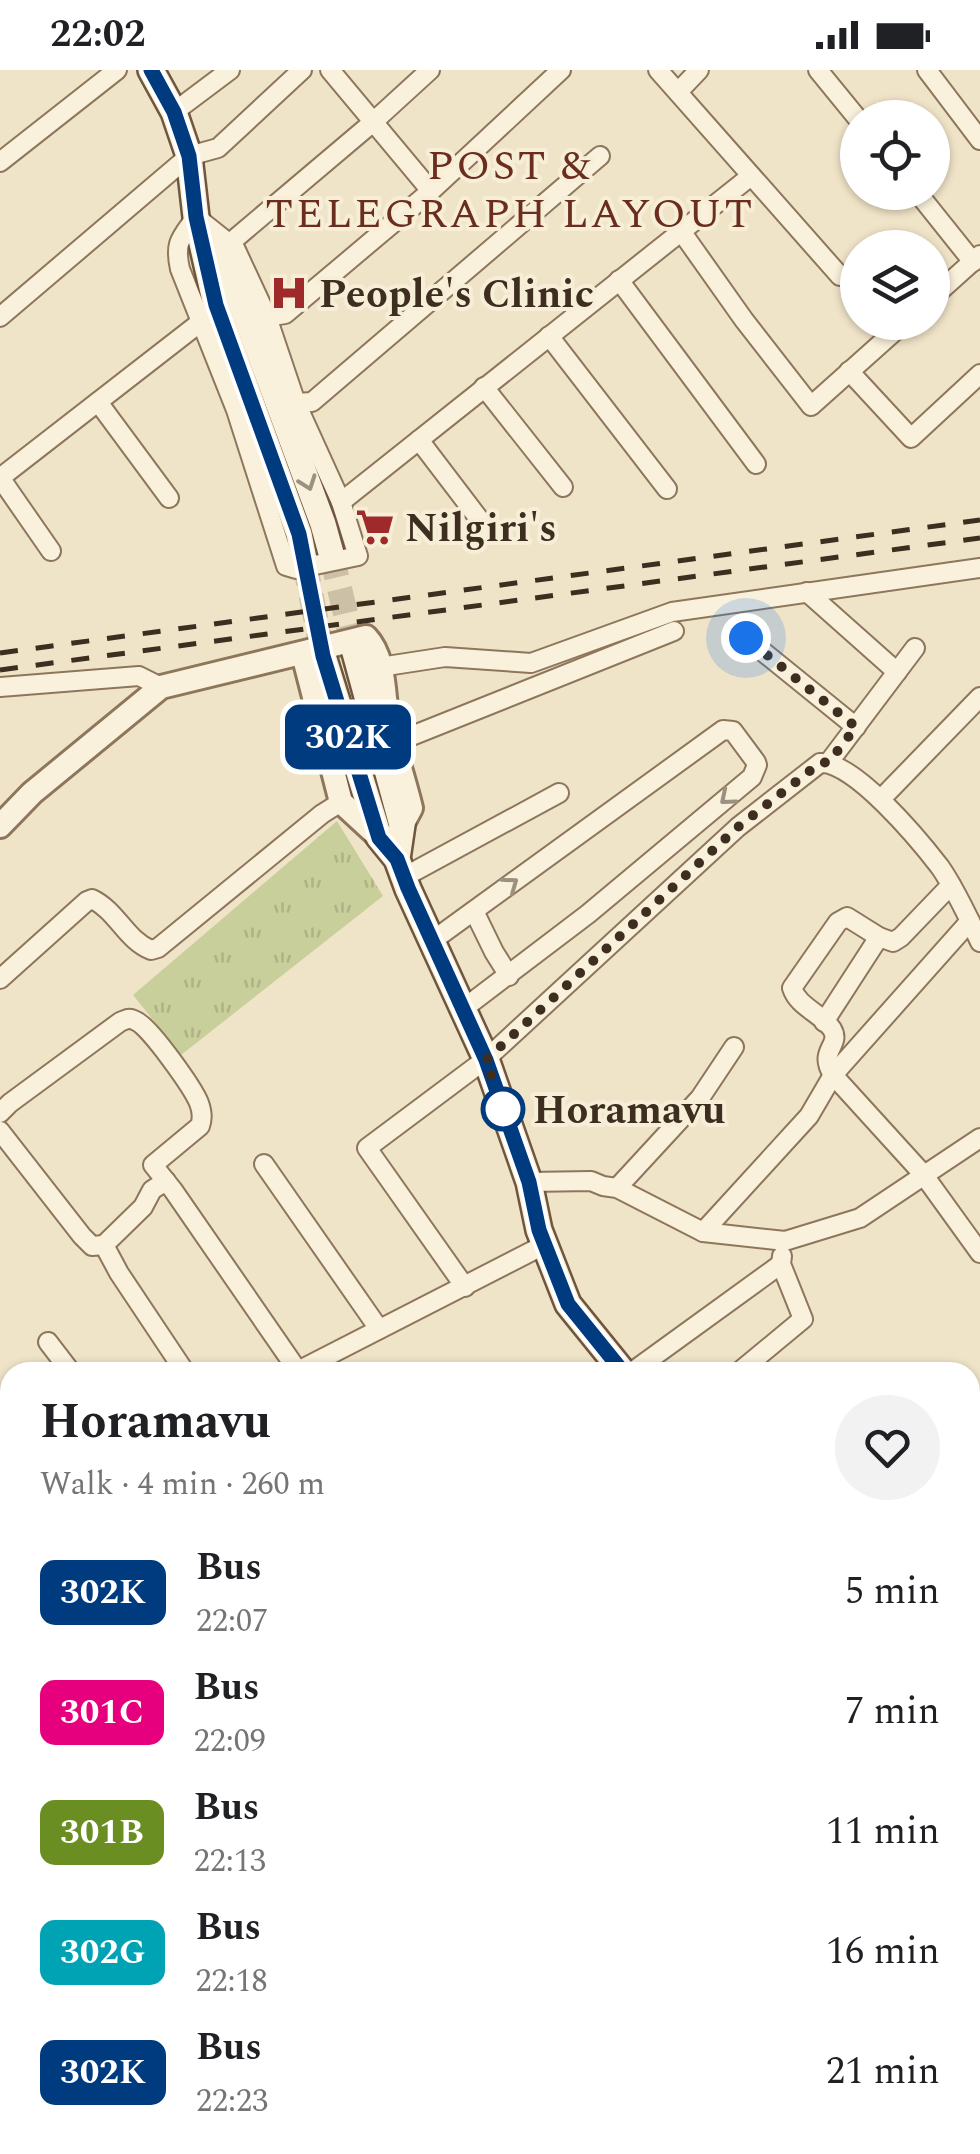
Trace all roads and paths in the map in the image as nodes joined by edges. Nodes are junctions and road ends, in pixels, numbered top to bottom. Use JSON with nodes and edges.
{"nodes":[{"id":1,"x":116,"y":70,"type":"edge"},
{"id":2,"x":151,"y":70,"type":"edge"},
{"id":3,"x":230,"y":70,"type":"edge"},
{"id":4,"x":302,"y":70,"type":"edge"},
{"id":5,"x":330,"y":70,"type":"edge"},
{"id":6,"x":430,"y":70,"type":"edge"},
{"id":7,"x":562,"y":70,"type":"edge"},
{"id":8,"x":658,"y":70,"type":"edge"},
{"id":9,"x":699,"y":70,"type":"edge"},
{"id":10,"x":818,"y":70,"type":"edge"},
{"id":11,"x":927,"y":70,"type":"edge"},
{"id":12,"x":678,"y":92,"type":"junction"},
{"id":13,"x":842,"y":100,"type":"edge"},
{"id":14,"x":174,"y":112,"type":"junction"},
{"id":15,"x":372,"y":122,"type":"junction"},
{"id":16,"x":980,"y":140,"type":"edge"},
{"id":17,"x":189,"y":156,"type":"junction"},
{"id":18,"x":600,"y":156,"type":"dead end"},
{"id":19,"x":0,"y":162,"type":"edge"},
{"id":20,"x":751,"y":176,"type":"junction"},
{"id":21,"x":432,"y":191,"type":"junction"},
{"id":22,"x":932,"y":210,"type":"edge"},
{"id":23,"x":199,"y":225,"type":"junction"},
{"id":24,"x":681,"y":232,"type":"junction"},
{"id":25,"x":230,"y":243,"type":"junction"},
{"id":26,"x":976,"y":259,"type":"edge"},
{"id":27,"x":840,"y":276,"type":"dead end"},
{"id":28,"x":619,"y":280,"type":"junction"},
{"id":29,"x":950,"y":282,"type":"edge"},
{"id":30,"x":0,"y":317,"type":"edge"},
{"id":31,"x":267,"y":317,"type":"junction"},
{"id":32,"x":202,"y":322,"type":"junction"},
{"id":33,"x":549,"y":336,"type":"junction"},
{"id":34,"x":885,"y":340,"type":"edge"},
{"id":35,"x":850,"y":372,"type":"junction"},
{"id":36,"x":980,"y":374,"type":"edge"},
{"id":37,"x":484,"y":388,"type":"junction"},
{"id":38,"x":98,"y":402,"type":"junction"},
{"id":39,"x":296,"y":403,"type":"junction"},
{"id":40,"x":418,"y":440,"type":"junction"},
{"id":41,"x":756,"y":464,"type":"dead end"},
{"id":42,"x":0,"y":478,"type":"edge"},
{"id":43,"x":563,"y":487,"type":"dead end"},
{"id":44,"x":667,"y":489,"type":"dead end"},
{"id":45,"x":170,"y":498,"type":"dead end"},
{"id":46,"x":340,"y":502,"type":"junction"},
{"id":47,"x":486,"y":528,"type":"dead end"},
{"id":48,"x":51,"y":551,"type":"dead end"},
{"id":49,"x":331,"y":553,"type":"tunnel mouth"},
{"id":50,"x":304,"y":559,"type":"tunnel mouth"},
{"id":51,"x":980,"y":568,"type":"edge"},
{"id":52,"x":807,"y":592,"type":"junction"},
{"id":53,"x":674,"y":632,"type":"dead end"},
{"id":54,"x":746,"y":638,"type":"dead end"},
{"id":55,"x":915,"y":648,"type":"dead end"},
{"id":56,"x":354,"y":649,"type":"tunnel mouth"},
{"id":57,"x":313,"y":655,"type":"junction"},
{"id":58,"x":380,"y":667,"type":"junction"},
{"id":59,"x":897,"y":672,"type":"junction"},
{"id":60,"x":0,"y":687,"type":"edge"},
{"id":61,"x":162,"y":687,"type":"junction"},
{"id":62,"x":980,"y":697,"type":"edge"},
{"id":63,"x":856,"y":727,"type":"junction"},
{"id":64,"x":394,"y":743,"type":"junction"},
{"id":65,"x":829,"y":762,"type":"junction"},
{"id":66,"x":560,"y":793,"type":"dead end"},
{"id":67,"x":881,"y":800,"type":"junction"},
{"id":68,"x":341,"y":802,"type":"junction"},
{"id":69,"x":0,"y":826,"type":"edge"},
{"id":70,"x":390,"y":831,"type":"junction"},
{"id":71,"x":400,"y":868,"type":"junction"},
{"id":72,"x":951,"y":885,"type":"junction"},
{"id":73,"x":474,"y":911,"type":"junction"},
{"id":74,"x":970,"y":921,"type":"junction"},
{"id":75,"x":879,"y":937,"type":"junction"},
{"id":76,"x":432,"y":941,"type":"junction"},
{"id":77,"x":980,"y":942,"type":"edge"},
{"id":78,"x":509,"y":976,"type":"junction"},
{"id":79,"x":0,"y":979,"type":"edge"},
{"id":80,"x":463,"y":1010,"type":"junction"},
{"id":81,"x":824,"y":1022,"type":"junction"},
{"id":82,"x":734,"y":1047,"type":"dead end"},
{"id":83,"x":486,"y":1060,"type":"junction"},
{"id":84,"x":833,"y":1075,"type":"junction"},
{"id":85,"x":0,"y":1113,"type":"edge"},
{"id":86,"x":0,"y":1131,"type":"edge"},
{"id":87,"x":980,"y":1138,"type":"edge"},
{"id":88,"x":264,"y":1164,"type":"dead end"},
{"id":89,"x":923,"y":1174,"type":"junction"},
{"id":90,"x":166,"y":1182,"type":"junction"},
{"id":91,"x":529,"y":1182,"type":"junction"},
{"id":92,"x":617,"y":1188,"type":"junction"},
{"id":93,"x":703,"y":1232,"type":"junction"},
{"id":94,"x":785,"y":1241,"type":"junction"},
{"id":95,"x":104,"y":1245,"type":"junction"},
{"id":96,"x":544,"y":1245,"type":"junction"},
{"id":97,"x":980,"y":1253,"type":"edge"},
{"id":98,"x":781,"y":1264,"type":"junction"},
{"id":99,"x":464,"y":1287,"type":"junction"},
{"id":100,"x":379,"y":1328,"type":"junction"},
{"id":101,"x":48,"y":1342,"type":"dead end"},
{"id":102,"x":63,"y":1362,"type":"edge"},
{"id":103,"x":178,"y":1362,"type":"edge"},
{"id":104,"x":290,"y":1362,"type":"edge"},
{"id":105,"x":316,"y":1362,"type":"edge"},
{"id":106,"x":615,"y":1362,"type":"edge"},
{"id":107,"x":646,"y":1362,"type":"edge"},
{"id":108,"x":752,"y":1362,"type":"edge"}],
"edges":[{"from":1,"to":19,"type":"street"},
{"from":2,"to":14,"type":"main road"},
{"from":3,"to":14,"type":"street"},
{"from":4,"to":17,"type":"street"},
{"from":5,"to":15,"type":"street"},
{"from":6,"to":15,"type":"street"},
{"from":7,"to":21,"type":"street"},
{"from":8,"to":12,"type":"street"},
{"from":9,"to":12,"type":"street"},
{"from":10,"to":13,"type":"street"},
{"from":11,"to":16,"type":"street"},
{"from":12,"to":20,"type":"street"},
{"from":14,"to":17,"type":"main road"},
{"from":15,"to":21,"type":"street"},
{"from":15,"to":25,"type":"street"},
{"from":17,"to":23,"type":"main road"},
{"from":17,"to":30,"type":"street"},
{"from":18,"to":39,"type":"street"},
{"from":20,"to":24,"type":"street"},
{"from":20,"to":27,"type":"street"},
{"from":21,"to":31,"type":"street"},
{"from":22,"to":26,"type":"street"},
{"from":23,"to":25,"type":"street"},
{"from":23,"to":32,"type":"street"},
{"from":23,"to":49,"type":"main road","one_way":true},
{"from":23,"to":50,"type":"main road"},
{"from":24,"to":28,"type":"street"},
{"from":24,"to":35,"type":"street"},
{"from":25,"to":31,"type":"street"},
{"from":26,"to":29,"type":"street"},
{"from":28,"to":33,"type":"street"},
{"from":28,"to":41,"type":"street"},
{"from":31,"to":39,"type":"street"},
{"from":32,"to":38,"type":"street"},
{"from":32,"to":46,"type":"street"},
{"from":33,"to":37,"type":"street"},
{"from":33,"to":44,"type":"street"},
{"from":34,"to":35,"type":"street"},
{"from":35,"to":36,"type":"street"},
{"from":37,"to":40,"type":"street"},
{"from":37,"to":43,"type":"street"},
{"from":38,"to":42,"type":"street"},
{"from":38,"to":45,"type":"street"},
{"from":39,"to":46,"type":"street"},
{"from":40,"to":46,"type":"street"},
{"from":40,"to":47,"type":"street"},
{"from":42,"to":48,"type":"street"},
{"from":51,"to":52,"type":"street"},
{"from":52,"to":58,"type":"street"},
{"from":52,"to":59,"type":"street"},
{"from":53,"to":64,"type":"street"},
{"from":54,"to":63,"type":"street"},
{"from":55,"to":59,"type":"street"},
{"from":56,"to":70,"type":"main road"},
{"from":57,"to":58,"type":"street"},
{"from":57,"to":61,"type":"street"},
{"from":57,"to":68,"type":"street"},
{"from":57,"to":70,"type":"main road"},
{"from":58,"to":64,"type":"street"},
{"from":59,"to":63,"type":"street"},
{"from":60,"to":61,"type":"street"},
{"from":61,"to":69,"type":"street"},
{"from":62,"to":67,"type":"street"},
{"from":63,"to":65,"type":"street"},
{"from":64,"to":70,"type":"street"},
{"from":65,"to":67,"type":"street"},
{"from":65,"to":83,"type":"street"},
{"from":66,"to":71,"type":"street"},
{"from":67,"to":72,"type":"street"},
{"from":68,"to":70,"type":"street"},
{"from":68,"to":79,"type":"street"},
{"from":70,"to":71,"type":"main road"},
{"from":71,"to":76,"type":"main road"},
{"from":72,"to":74,"type":"street"},
{"from":72,"to":75,"type":"street"},
{"from":73,"to":76,"type":"street"},
{"from":73,"to":78,"type":"street"},
{"from":73,"to":78,"type":"street","one_way":true},
{"from":74,"to":77,"type":"street"},
{"from":74,"to":84,"type":"street"},
{"from":75,"to":81,"type":"street"},
{"from":75,"to":81,"type":"street"},
{"from":76,"to":80,"type":"main road"},
{"from":78,"to":80,"type":"street"},
{"from":80,"to":83,"type":"main road"},
{"from":81,"to":84,"type":"street"},
{"from":82,"to":92,"type":"street"},
{"from":83,"to":91,"type":"main road"},
{"from":83,"to":99,"type":"street"},
{"from":84,"to":89,"type":"street"},
{"from":84,"to":93,"type":"street"},
{"from":85,"to":90,"type":"street"},
{"from":86,"to":95,"type":"street"},
{"from":87,"to":89,"type":"street"},
{"from":88,"to":100,"type":"street"},
{"from":89,"to":94,"type":"street"},
{"from":89,"to":97,"type":"street"},
{"from":90,"to":95,"type":"street"},
{"from":90,"to":104,"type":"street"},
{"from":91,"to":92,"type":"street"},
{"from":91,"to":96,"type":"main road"},
{"from":92,"to":93,"type":"street"},
{"from":93,"to":94,"type":"street"},
{"from":94,"to":98,"type":"street"},
{"from":95,"to":103,"type":"street"},
{"from":96,"to":99,"type":"street"},
{"from":96,"to":106,"type":"main road"},
{"from":98,"to":107,"type":"street"},
{"from":98,"to":108,"type":"street"},
{"from":99,"to":100,"type":"street"},
{"from":100,"to":105,"type":"street"},
{"from":101,"to":102,"type":"street"}]}
